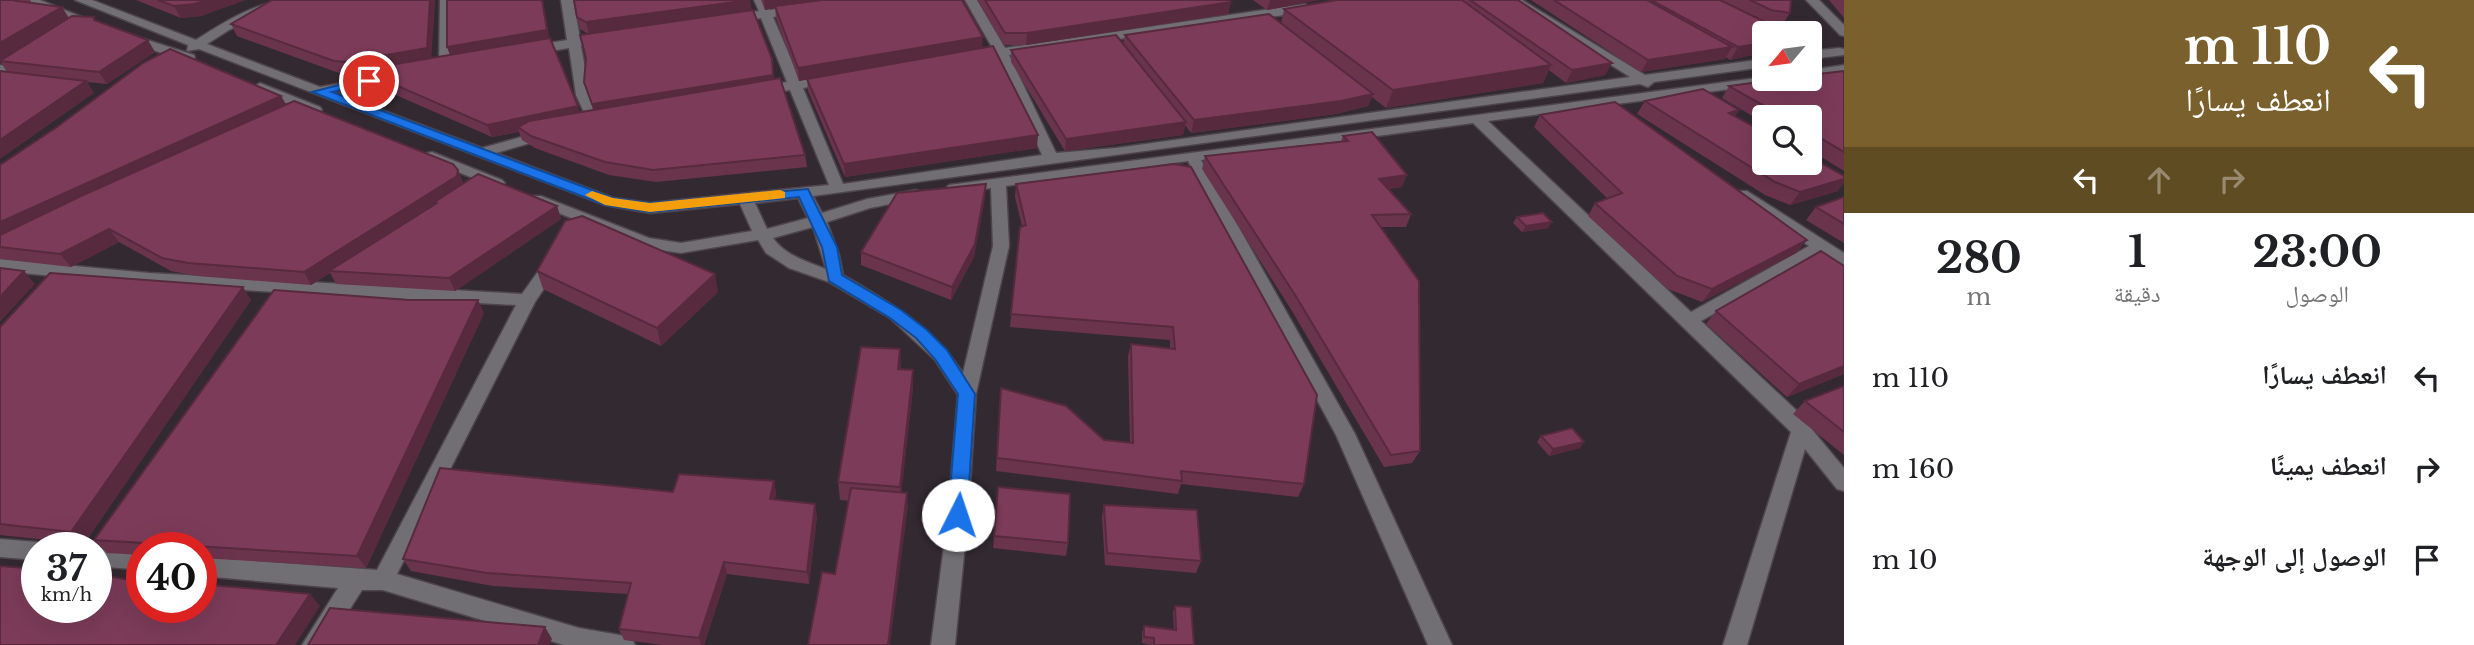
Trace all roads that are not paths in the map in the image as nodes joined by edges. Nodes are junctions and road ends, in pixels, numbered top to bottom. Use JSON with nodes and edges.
{"nodes":[{"id":1,"x":29,"y":0,"type":"edge"},
{"id":2,"x":81,"y":0,"type":"edge"},
{"id":3,"x":260,"y":0,"type":"edge"},
{"id":4,"x":286,"y":0,"type":"edge"},
{"id":5,"x":446,"y":0,"type":"edge"},
{"id":6,"x":567,"y":0,"type":"edge"},
{"id":7,"x":760,"y":0,"type":"edge"},
{"id":8,"x":971,"y":0,"type":"edge"},
{"id":9,"x":1245,"y":0,"type":"edge"},
{"id":10,"x":1514,"y":0,"type":"edge"},
{"id":11,"x":1812,"y":0,"type":"edge"},
{"id":12,"x":1313,"y":7,"type":"edge"},
{"id":13,"x":806,"y":8,"type":"edge"},
{"id":14,"x":766,"y":13,"type":"junction"},
{"id":15,"x":1268,"y":18,"type":"junction"},
{"id":16,"x":725,"y":20,"type":"edge"},
{"id":17,"x":1844,"y":32,"type":"edge"},
{"id":18,"x":614,"y":36,"type":"edge"},
{"id":19,"x":573,"y":43,"type":"junction"},
{"id":20,"x":1822,"y":44,"type":"edge"},
{"id":21,"x":197,"y":45,"type":"junction"},
{"id":22,"x":1841,"y":49,"type":"edge"},
{"id":23,"x":522,"y":51,"type":"edge"},
{"id":24,"x":1000,"y":52,"type":"junction"},
{"id":25,"x":170,"y":53,"type":"junction"},
{"id":26,"x":1822,"y":53,"type":"edge"},
{"id":27,"x":960,"y":58,"type":"edge"},
{"id":28,"x":205,"y":65,"type":"edge"},
{"id":29,"x":1752,"y":65,"type":"edge"},
{"id":30,"x":1844,"y":69,"type":"edge"},
{"id":31,"x":1822,"y":72,"type":"edge"},
{"id":32,"x":850,"y":75,"type":"edge"},
{"id":33,"x":242,"y":80,"type":"edge"},
{"id":34,"x":1644,"y":81,"type":"junction"},
{"id":35,"x":1752,"y":82,"type":"edge"},
{"id":36,"x":796,"y":84,"type":"junction"},
{"id":37,"x":318,"y":92,"type":"junction"},
{"id":38,"x":742,"y":94,"type":"edge"},
{"id":39,"x":1665,"y":94,"type":"junction"},
{"id":40,"x":1608,"y":102,"type":"junction"},
{"id":41,"x":304,"y":105,"type":"junction"},
{"id":42,"x":1628,"y":115,"type":"edge"},
{"id":43,"x":280,"y":116,"type":"edge"},
{"id":44,"x":330,"y":116,"type":"edge"},
{"id":45,"x":1477,"y":119,"type":"junction"},
{"id":46,"x":595,"y":120,"type":"edge"},
{"id":47,"x":556,"y":131,"type":"edge"},
{"id":48,"x":421,"y":152,"type":"edge"},
{"id":49,"x":481,"y":153,"type":"junction"},
{"id":50,"x":1192,"y":156,"type":"junction"},
{"id":51,"x":1051,"y":158,"type":"junction"},
{"id":52,"x":486,"y":178,"type":"junction"},
{"id":53,"x":998,"y":181,"type":"junction"},
{"id":54,"x":1726,"y":183,"type":"edge"},
{"id":55,"x":838,"y":189,"type":"junction"},
{"id":56,"x":464,"y":192,"type":"edge"},
{"id":57,"x":803,"y":192,"type":"junction"},
{"id":58,"x":745,"y":198,"type":"junction"},
{"id":59,"x":819,"y":221,"type":"junction"},
{"id":60,"x":762,"y":236,"type":"junction"},
{"id":61,"x":1821,"y":246,"type":"junction"},
{"id":62,"x":562,"y":250,"type":"edge"},
{"id":63,"x":1844,"y":261,"type":"edge"},
{"id":64,"x":0,"y":265,"type":"edge"},
{"id":65,"x":66,"y":271,"type":"junction"},
{"id":66,"x":343,"y":274,"type":"edge"},
{"id":67,"x":835,"y":278,"type":"junction"},
{"id":68,"x":282,"y":286,"type":"junction"},
{"id":69,"x":321,"y":289,"type":"junction"},
{"id":70,"x":47,"y":291,"type":"edge"},
{"id":71,"x":527,"y":300,"type":"junction"},
{"id":72,"x":265,"y":309,"type":"edge"},
{"id":73,"x":1688,"y":321,"type":"junction"},
{"id":74,"x":967,"y":394,"type":"junction"},
{"id":75,"x":1810,"y":402,"type":"edge"},
{"id":76,"x":1788,"y":414,"type":"junction"},
{"id":77,"x":1801,"y":432,"type":"junction"},
{"id":78,"x":1844,"y":483,"type":"edge"},
{"id":79,"x":0,"y":548,"type":"edge"},
{"id":80,"x":21,"y":550,"type":"edge"},
{"id":81,"x":217,"y":567,"type":"edge"},
{"id":82,"x":383,"y":579,"type":"junction"},
{"id":83,"x":356,"y":580,"type":"junction"},
{"id":84,"x":578,"y":642,"type":"edge"},
{"id":85,"x":314,"y":645,"type":"edge"},
{"id":86,"x":623,"y":645,"type":"edge"},
{"id":87,"x":943,"y":645,"type":"edge"},
{"id":88,"x":1440,"y":645,"type":"edge"},
{"id":89,"x":1735,"y":645,"type":"edge"}],
"edges":[{"from":1,"to":25,"type":"street"},
{"from":2,"to":25,"type":"street"},
{"from":3,"to":25,"type":"street"},
{"from":4,"to":21,"type":"street"},
{"from":5,"to":37,"type":"street"},
{"from":6,"to":19,"type":"street"},
{"from":7,"to":14,"type":"street"},
{"from":8,"to":24,"type":"street"},
{"from":9,"to":15,"type":"street"},
{"from":10,"to":34,"type":"street"},
{"from":11,"to":17,"type":"street"},
{"from":12,"to":15,"type":"street"},
{"from":13,"to":14,"type":"street"},
{"from":14,"to":16,"type":"street"},
{"from":14,"to":36,"type":"street"},
{"from":15,"to":24,"type":"street"},
{"from":18,"to":19,"type":"street"},
{"from":19,"to":23,"type":"street"},
{"from":19,"to":46,"type":"street"},
{"from":20,"to":22,"type":"street"},
{"from":21,"to":25,"type":"street"},
{"from":21,"to":37,"type":"street"},
{"from":22,"to":26,"type":"street"},
{"from":24,"to":27,"type":"street"},
{"from":24,"to":51,"type":"street"},
{"from":25,"to":28,"type":"street"},
{"from":29,"to":34,"type":"street"},
{"from":30,"to":31,"type":"street"},
{"from":32,"to":36,"type":"street"},
{"from":33,"to":41,"type":"street"},
{"from":34,"to":39,"type":"street"},
{"from":34,"to":51,"type":"street"},
{"from":35,"to":39,"type":"street"},
{"from":36,"to":38,"type":"street"},
{"from":36,"to":55,"type":"street"},
{"from":37,"to":49,"type":"street"},
{"from":39,"to":40,"type":"street"},
{"from":40,"to":42,"type":"street"},
{"from":40,"to":45,"type":"street"},
{"from":41,"to":43,"type":"street"},
{"from":41,"to":44,"type":"street"},
{"from":45,"to":50,"type":"street"},
{"from":45,"to":73,"type":"street"},
{"from":47,"to":49,"type":"street"},
{"from":48,"to":52,"type":"street"},
{"from":49,"to":58,"type":"street"},
{"from":50,"to":53,"type":"street"},
{"from":50,"to":88,"type":"street"},
{"from":51,"to":55,"type":"street"},
{"from":52,"to":56,"type":"street"},
{"from":52,"to":60,"type":"street"},
{"from":53,"to":59,"type":"street"},
{"from":53,"to":74,"type":"street"},
{"from":54,"to":61,"type":"street"},
{"from":55,"to":57,"type":"street"},
{"from":57,"to":58,"type":"street"},
{"from":57,"to":59,"type":"street"},
{"from":58,"to":60,"type":"street"},
{"from":59,"to":60,"type":"street"},
{"from":59,"to":67,"type":"street"},
{"from":60,"to":67,"type":"street"},
{"from":61,"to":63,"type":"street"},
{"from":61,"to":73,"type":"street"},
{"from":62,"to":71,"type":"street"},
{"from":64,"to":65,"type":"street"},
{"from":65,"to":68,"type":"street"},
{"from":65,"to":70,"type":"street"},
{"from":66,"to":69,"type":"street"},
{"from":67,"to":74,"type":"street"},
{"from":68,"to":69,"type":"street"},
{"from":68,"to":72,"type":"street"},
{"from":69,"to":71,"type":"street"},
{"from":71,"to":82,"type":"street"},
{"from":73,"to":76,"type":"street"},
{"from":74,"to":87,"type":"street"},
{"from":75,"to":76,"type":"street"},
{"from":76,"to":77,"type":"street"},
{"from":77,"to":78,"type":"street"},
{"from":77,"to":89,"type":"street"},
{"from":79,"to":80,"type":"street"},
{"from":81,"to":83,"type":"street"},
{"from":82,"to":83,"type":"street"},
{"from":82,"to":84,"type":"street"},
{"from":83,"to":85,"type":"street"},
{"from":84,"to":86,"type":"street"}]}
